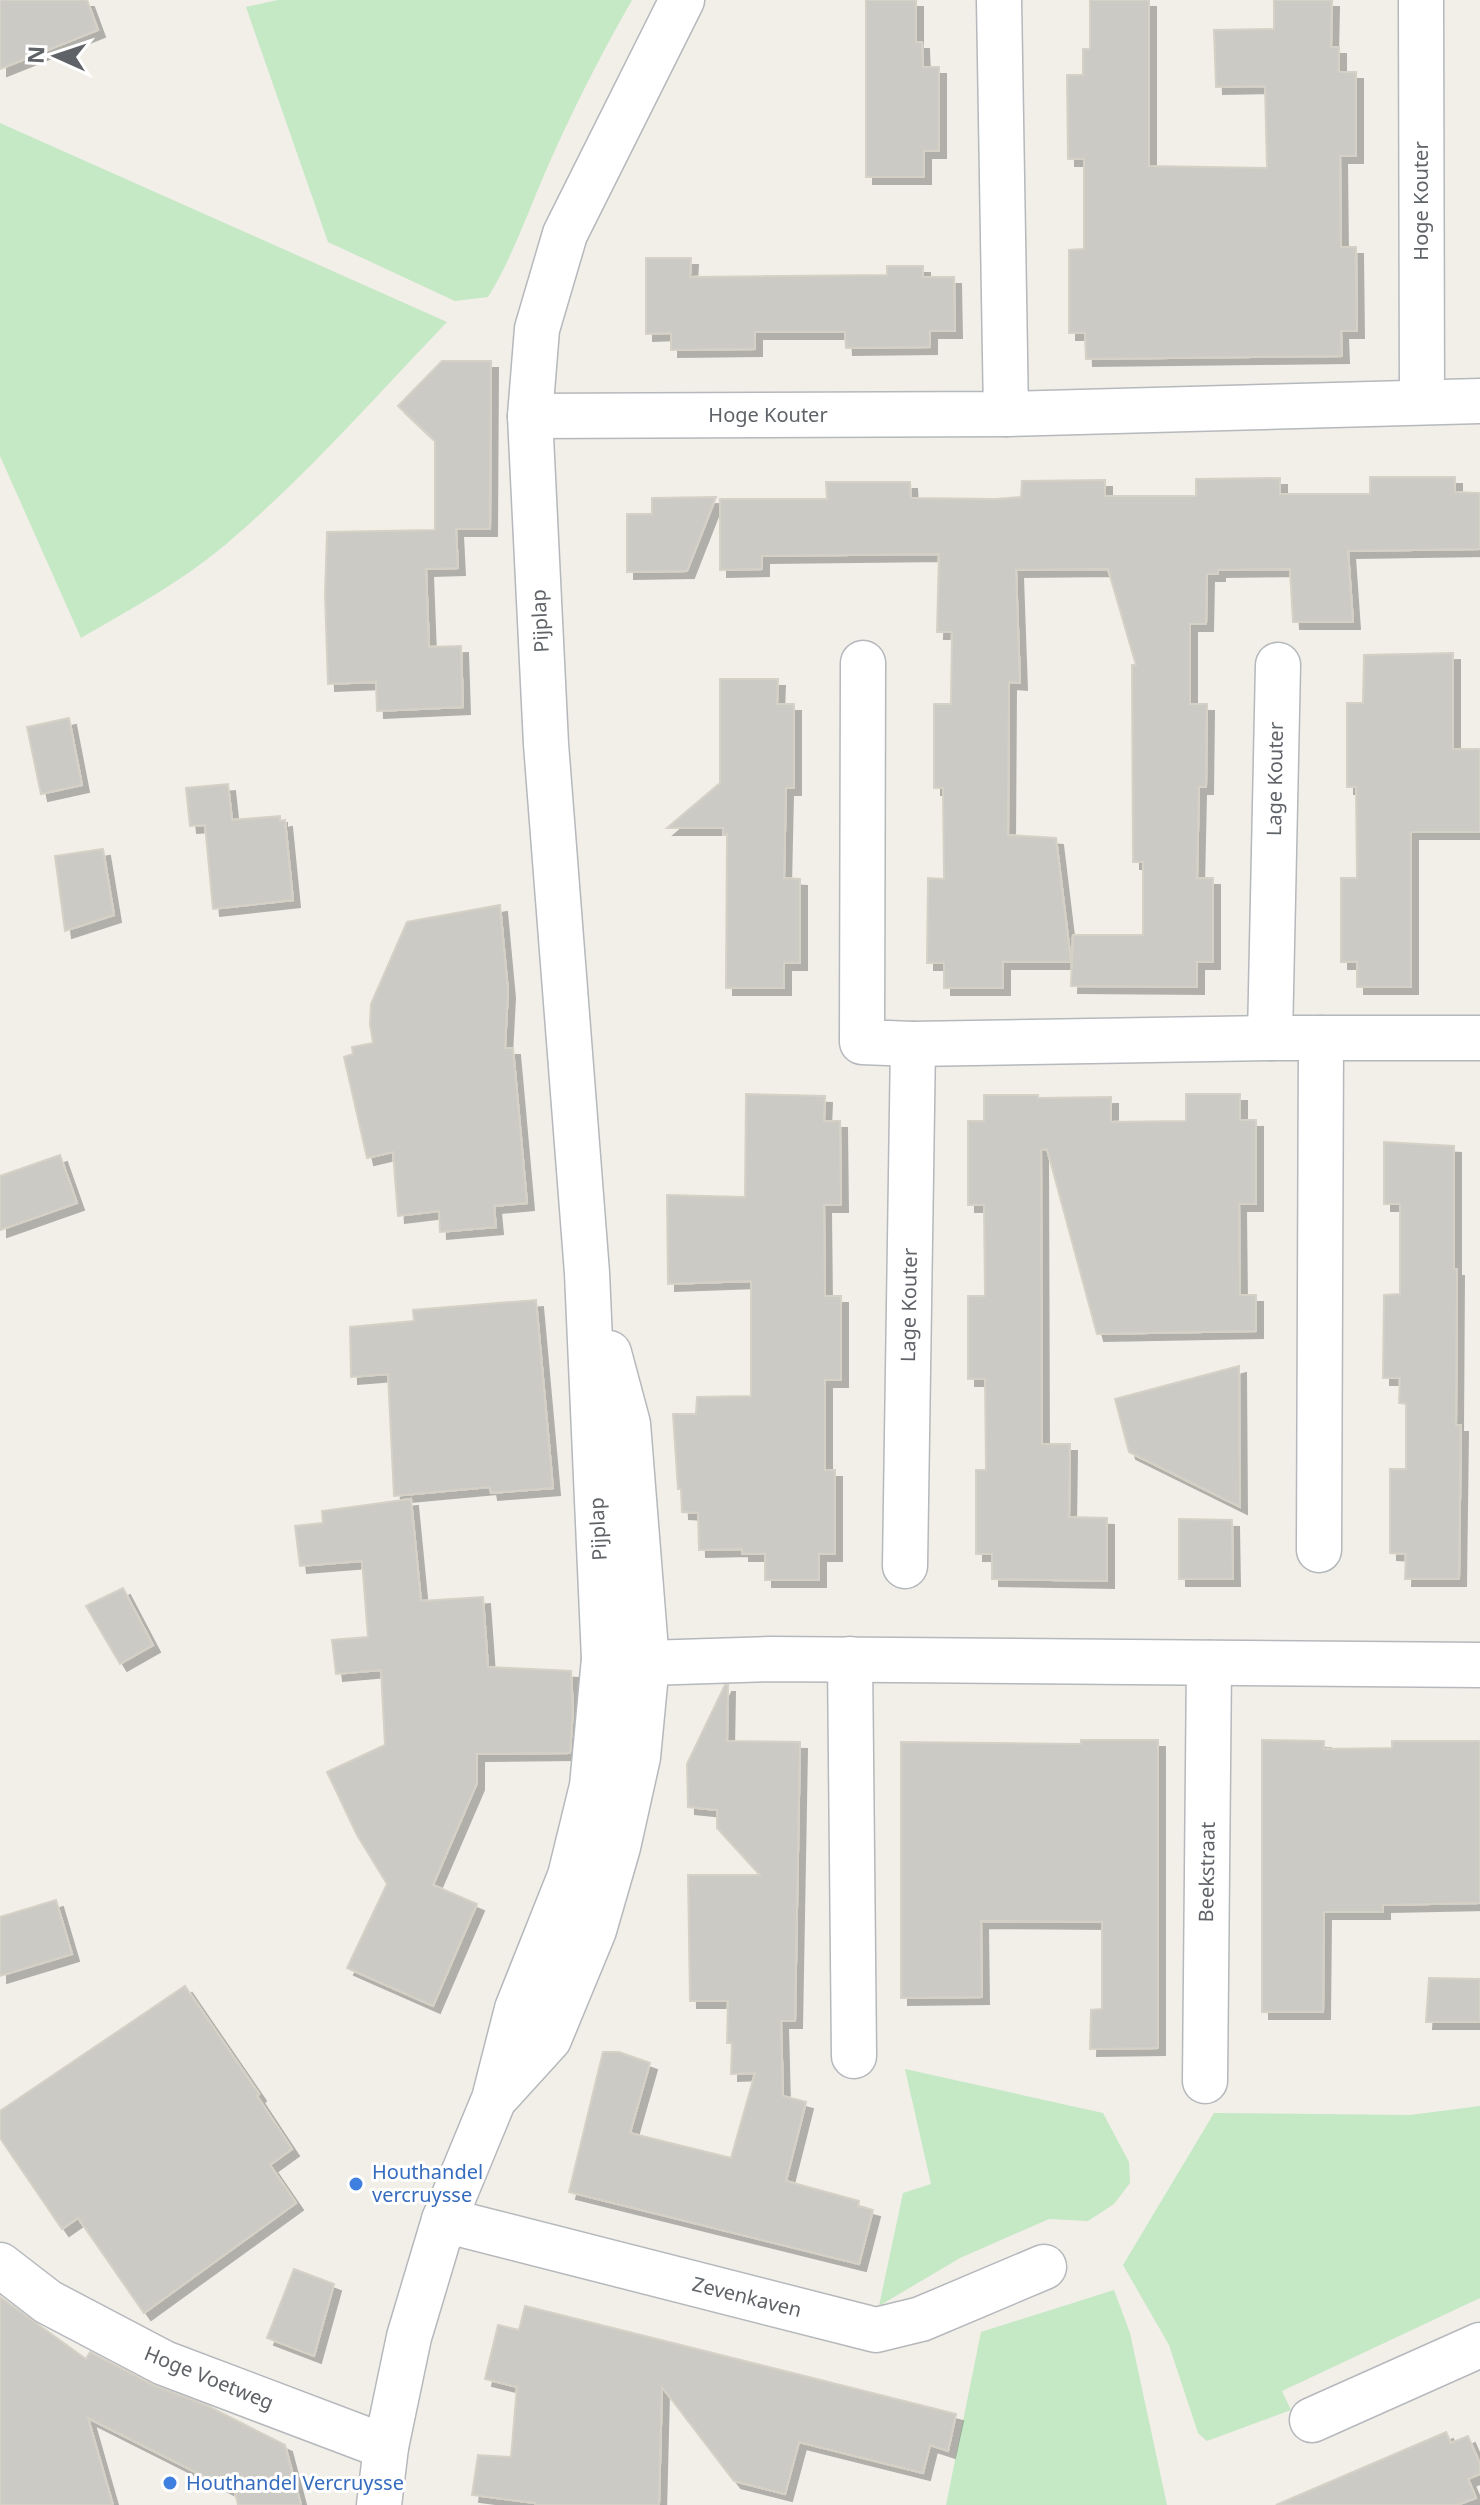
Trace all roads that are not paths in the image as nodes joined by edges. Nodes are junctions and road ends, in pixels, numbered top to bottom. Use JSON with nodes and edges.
{"nodes":[{"id":1,"x":682,"y":0,"type":"edge"},
{"id":2,"x":999,"y":0,"type":"edge"},
{"id":3,"x":1421,"y":0,"type":"edge"},
{"id":4,"x":1480,"y":401,"type":"edge"},
{"id":5,"x":1422,"y":402,"type":"junction"},
{"id":6,"x":1006,"y":414,"type":"junction"},
{"id":7,"x":530,"y":416,"type":"junction"},
{"id":8,"x":863,"y":663,"type":"dead end"},
{"id":9,"x":1278,"y":665,"type":"dead end"},
{"id":10,"x":1270,"y":1038,"type":"junction"},
{"id":11,"x":1321,"y":1038,"type":"junction"},
{"id":12,"x":1480,"y":1038,"type":"edge"},
{"id":13,"x":913,"y":1044,"type":"junction"},
{"id":14,"x":587,"y":1273,"type":"junction"},
{"id":15,"x":1319,"y":1550,"type":"dead end"},
{"id":16,"x":905,"y":1566,"type":"dead end"},
{"id":17,"x":604,"y":1659,"type":"junction"},
{"id":18,"x":850,"y":1659,"type":"junction"},
{"id":19,"x":647,"y":1663,"type":"junction"},
{"id":20,"x":1209,"y":1663,"type":"junction"},
{"id":21,"x":1480,"y":1665,"type":"edge"},
{"id":22,"x":854,"y":2056,"type":"dead end"},
{"id":23,"x":1205,"y":2081,"type":"dead end"},
{"id":24,"x":494,"y":2099,"type":"junction"},
{"id":25,"x":444,"y":2220,"type":"junction"},
{"id":26,"x":0,"y":2265,"type":"edge"},
{"id":27,"x":1044,"y":2267,"type":"dead end"},
{"id":28,"x":1480,"y":2345,"type":"edge"},
{"id":29,"x":1312,"y":2420,"type":"dead end"},
{"id":30,"x":386,"y":2447,"type":"junction"},
{"id":31,"x":379,"y":2505,"type":"edge"}],
"edges":[{"from":1,"to":7,"type":"street","name":"Pijplap"},
{"from":2,"to":6,"type":"street"},
{"from":3,"to":5,"type":"street","name":"Hoge Kouter"},
{"from":4,"to":5,"type":"street","name":"Hoge Kouter"},
{"from":5,"to":6,"type":"street","name":"Hoge Kouter"},
{"from":6,"to":7,"type":"street","name":"Hoge Kouter"},
{"from":7,"to":14,"type":"street","name":"Pijplap"},
{"from":8,"to":13,"type":"street"},
{"from":9,"to":10,"type":"street","name":"Lage Kouter"},
{"from":10,"to":11,"type":"street"},
{"from":10,"to":13,"type":"street"},
{"from":11,"to":12,"type":"street"},
{"from":11,"to":15,"type":"street"},
{"from":13,"to":16,"type":"street","name":"Lage Kouter"},
{"from":14,"to":17,"type":"street","name":"Pijplap"},
{"from":14,"to":19,"type":"street","name":"Pijplap"},
{"from":17,"to":19,"type":"street"},
{"from":17,"to":24,"type":"street","name":"Pijplap"},
{"from":18,"to":19,"type":"street"},
{"from":18,"to":20,"type":"street"},
{"from":18,"to":22,"type":"street"},
{"from":19,"to":24,"type":"street"},
{"from":20,"to":21,"type":"street"},
{"from":20,"to":23,"type":"street","name":"Beekstraat"},
{"from":24,"to":25,"type":"street"},
{"from":25,"to":27,"type":"street","name":"Zevenkaven"},
{"from":25,"to":30,"type":"street"},
{"from":26,"to":30,"type":"street","name":"Hoge Voetweg"},
{"from":28,"to":29,"type":"street"},
{"from":30,"to":31,"type":"street"}]}
